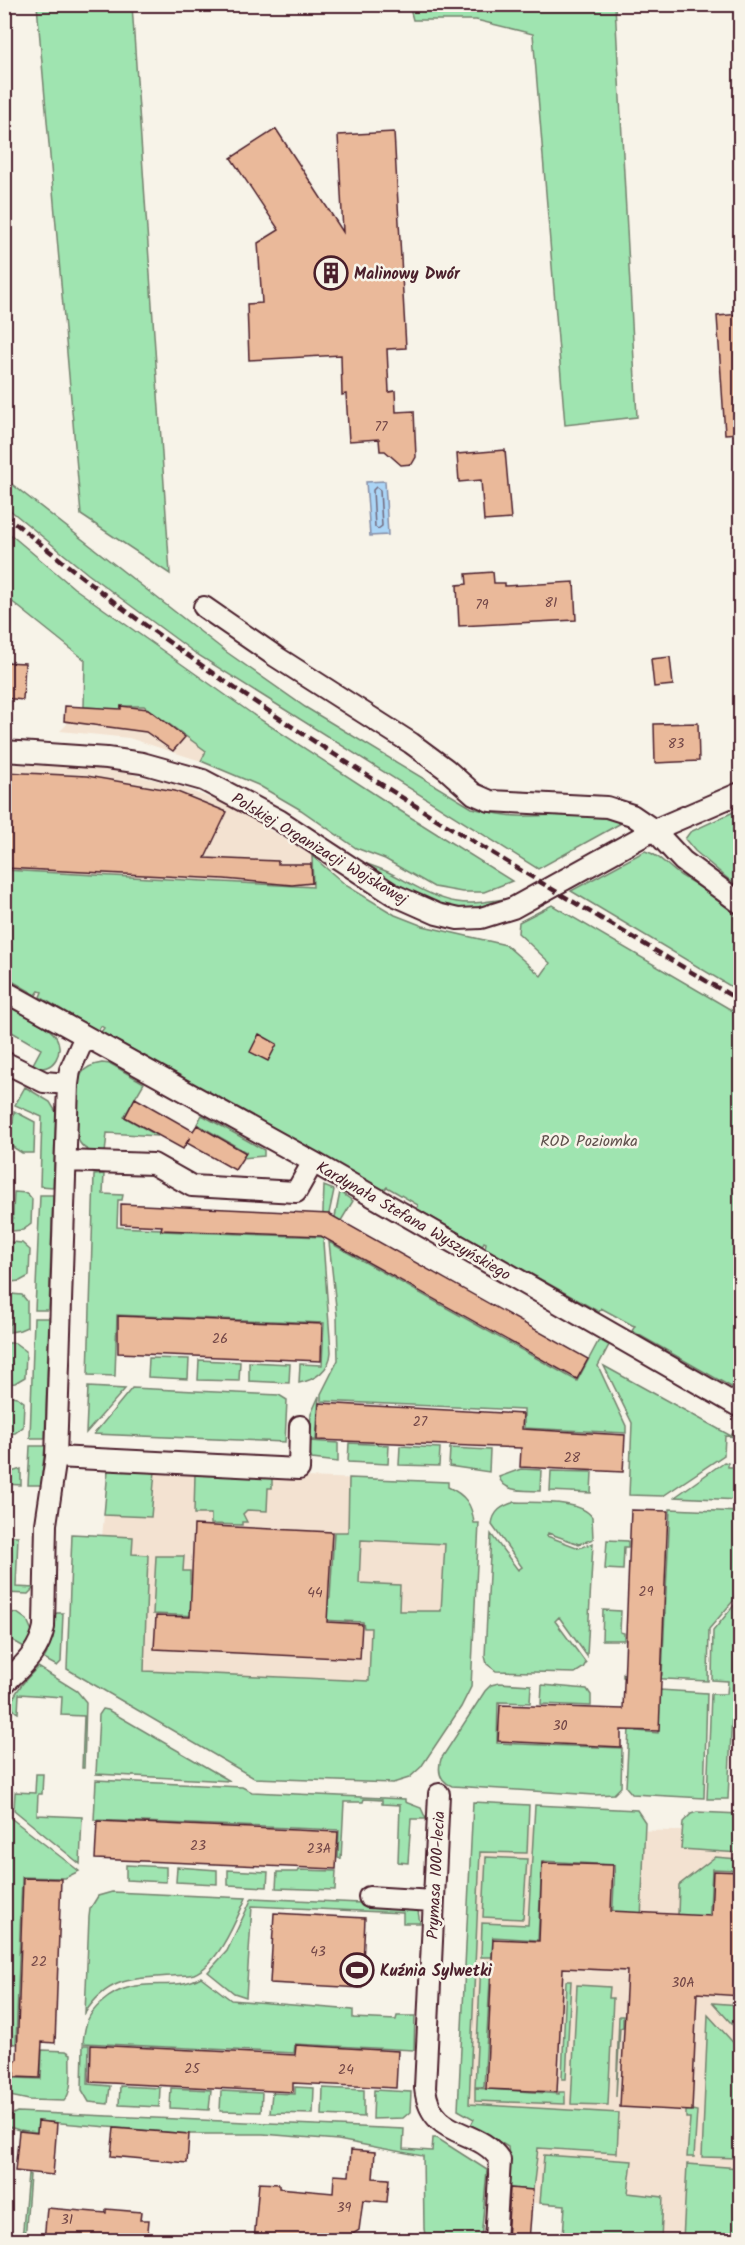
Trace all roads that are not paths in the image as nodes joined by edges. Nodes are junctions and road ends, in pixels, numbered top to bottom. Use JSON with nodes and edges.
{"nodes":[{"id":1,"x":204,"y":607,"type":"dead end"},
{"id":2,"x":4,"y":751,"type":"edge"},
{"id":3,"x":741,"y":793,"type":"edge"},
{"id":4,"x":654,"y":830,"type":"junction"},
{"id":5,"x":741,"y":903,"type":"edge"},
{"id":6,"x":4,"y":991,"type":"edge"},
{"id":7,"x":85,"y":1036,"type":"junction"},
{"id":8,"x":4,"y":1062,"type":"edge"},
{"id":9,"x":68,"y":1084,"type":"junction"},
{"id":10,"x":66,"y":1161,"type":"junction"},
{"id":11,"x":313,"y":1162,"type":"junction"},
{"id":12,"x":741,"y":1407,"type":"edge"},
{"id":13,"x":300,"y":1426,"type":"dead end"},
{"id":14,"x":56,"y":1457,"type":"junction"},
{"id":15,"x":4,"y":1684,"type":"edge"},
{"id":16,"x":439,"y":1794,"type":"dead end"},
{"id":17,"x":369,"y":1897,"type":"dead end"},
{"id":18,"x":433,"y":1901,"type":"junction"},
{"id":19,"x":495,"y":2241,"type":"edge"}],
"edges":[{"from":1,"to":4,"type":"street"},
{"from":2,"to":4,"type":"street","name":"Polskiej Organizacji Wojskowej"},
{"from":3,"to":4,"type":"street","name":"Polskiej Organizacji Wojskowej"},
{"from":4,"to":5,"type":"street"},
{"from":6,"to":7,"type":"street","name":"Kardynała Stefana Wyszyńskiego"},
{"from":7,"to":9,"type":"street"},
{"from":7,"to":11,"type":"street","name":"Kardynała Stefana Wyszyńskiego"},
{"from":8,"to":9,"type":"street"},
{"from":9,"to":10,"type":"street"},
{"from":10,"to":11,"type":"street"},
{"from":10,"to":14,"type":"street"},
{"from":11,"to":12,"type":"street","name":"Kardynała Stefana Wyszyńskiego"},
{"from":13,"to":14,"type":"street"},
{"from":14,"to":15,"type":"street"},
{"from":16,"to":18,"type":"street","name":"Prymasa 1000-lecia"},
{"from":17,"to":18,"type":"street"},
{"from":18,"to":19,"type":"street","name":"Prymasa 1000-lecia"}]}
